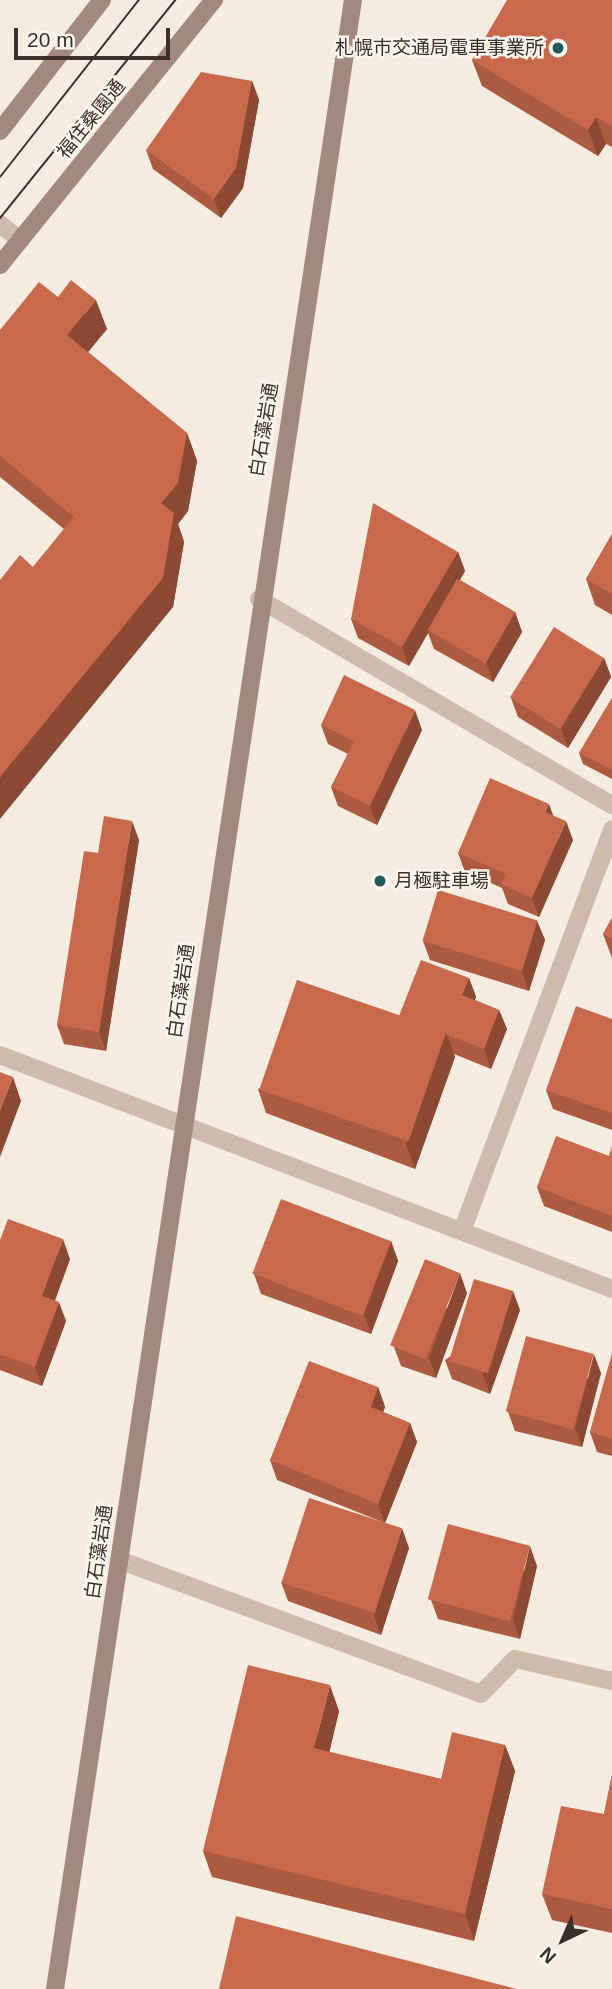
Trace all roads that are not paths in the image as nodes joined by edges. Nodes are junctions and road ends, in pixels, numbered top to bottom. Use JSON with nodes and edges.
{"nodes":[{"id":1,"x":102,"y":0,"type":"edge"},
{"id":2,"x":214,"y":0,"type":"edge"},
{"id":3,"x":352,"y":0,"type":"edge"},
{"id":4,"x":0,"y":131,"type":"edge"},
{"id":5,"x":0,"y":224,"type":"edge"},
{"id":6,"x":20,"y":240,"type":"junction"},
{"id":7,"x":0,"y":265,"type":"edge"},
{"id":8,"x":259,"y":599,"type":"junction"},
{"id":9,"x":612,"y":805,"type":"edge"},
{"id":10,"x":612,"y":829,"type":"edge"},
{"id":11,"x":0,"y":1055,"type":"edge"},
{"id":12,"x":184,"y":1123,"type":"junction"},
{"id":13,"x":462,"y":1231,"type":"junction"},
{"id":14,"x":612,"y":1289,"type":"edge"},
{"id":15,"x":119,"y":1560,"type":"junction"},
{"id":16,"x":612,"y":1681,"type":"edge"},
{"id":17,"x":55,"y":1989,"type":"edge"}],
"edges":[{"from":1,"to":4,"type":"main road"},
{"from":2,"to":6,"type":"main road","name":"福住桑園通"},
{"from":3,"to":8,"type":"main road","name":"白石藻岩通"},
{"from":5,"to":6,"type":"street"},
{"from":6,"to":7,"type":"main road","name":"福住桑園通"},
{"from":8,"to":9,"type":"street"},
{"from":8,"to":12,"type":"main road","name":"白石藻岩通"},
{"from":10,"to":13,"type":"street"},
{"from":11,"to":12,"type":"street"},
{"from":12,"to":13,"type":"street"},
{"from":12,"to":15,"type":"main road","name":"白石藻岩通"},
{"from":13,"to":14,"type":"street"},
{"from":15,"to":16,"type":"street"},
{"from":15,"to":17,"type":"main road","name":"白石藻岩通"}]}
